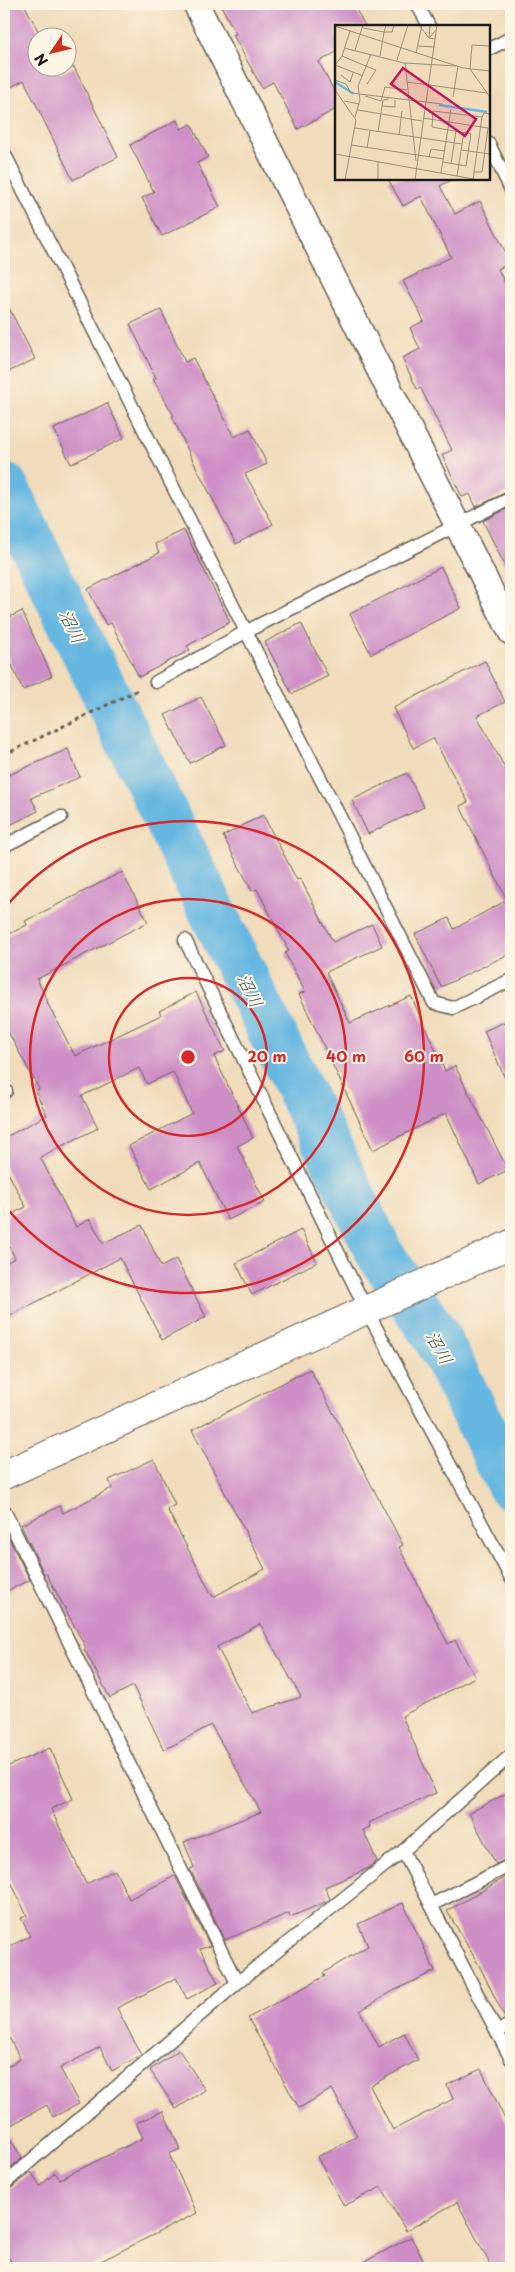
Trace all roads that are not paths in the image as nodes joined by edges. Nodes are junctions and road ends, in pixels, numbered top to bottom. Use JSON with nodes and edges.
{"nodes":[{"id":1,"x":196,"y":4,"type":"edge"},
{"id":2,"x":417,"y":4,"type":"edge"},
{"id":3,"x":428,"y":25,"type":"edge"},
{"id":4,"x":511,"y":38,"type":"edge"},
{"id":5,"x":490,"y":48,"type":"edge"},
{"id":6,"x":490,"y":146,"type":"edge"},
{"id":7,"x":4,"y":153,"type":"edge"},
{"id":8,"x":511,"y":190,"type":"edge"},
{"id":9,"x":511,"y":498,"type":"edge"},
{"id":10,"x":457,"y":526,"type":"junction"},
{"id":11,"x":247,"y":631,"type":"junction"},
{"id":12,"x":511,"y":632,"type":"edge"},
{"id":13,"x":156,"y":682,"type":"road end"},
{"id":14,"x":61,"y":817,"type":"dead end"},
{"id":15,"x":4,"y":846,"type":"edge"},
{"id":16,"x":185,"y":940,"type":"dead end"},
{"id":17,"x":511,"y":980,"type":"edge"},
{"id":18,"x":511,"y":1244,"type":"edge"},
{"id":19,"x":367,"y":1311,"type":"junction"},
{"id":20,"x":4,"y":1475,"type":"edge"},
{"id":21,"x":4,"y":1510,"type":"edge"},
{"id":22,"x":511,"y":1578,"type":"edge"},
{"id":23,"x":511,"y":1755,"type":"edge"},
{"id":24,"x":403,"y":1851,"type":"junction"},
{"id":25,"x":511,"y":1865,"type":"edge"},
{"id":26,"x":431,"y":1905,"type":"junction"},
{"id":27,"x":236,"y":1983,"type":"junction"},
{"id":28,"x":511,"y":2024,"type":"edge"},
{"id":29,"x":497,"y":2032,"type":"junction"},
{"id":30,"x":511,"y":2059,"type":"edge"},
{"id":31,"x":4,"y":2184,"type":"edge"}],
"edges":[{"from":1,"to":10,"type":"street"},
{"from":2,"to":3,"type":"lane"},
{"from":4,"to":5,"type":"lane"},
{"from":6,"to":8,"type":"lane"},
{"from":7,"to":11,"type":"lane"},
{"from":9,"to":10,"type":"lane"},
{"from":10,"to":11,"type":"lane"},
{"from":10,"to":12,"type":"street"},
{"from":11,"to":13,"type":"lane"},
{"from":11,"to":17,"type":"lane"},
{"from":14,"to":15,"type":"lane"},
{"from":16,"to":19,"type":"lane"},
{"from":18,"to":19,"type":"street"},
{"from":19,"to":20,"type":"street"},
{"from":19,"to":22,"type":"lane"},
{"from":21,"to":27,"type":"lane"},
{"from":23,"to":24,"type":"lane"},
{"from":24,"to":26,"type":"lane"},
{"from":24,"to":27,"type":"lane"},
{"from":25,"to":26,"type":"lane"},
{"from":26,"to":29,"type":"lane"},
{"from":27,"to":31,"type":"lane"},
{"from":28,"to":29,"type":"lane"},
{"from":29,"to":30,"type":"lane"}]}
